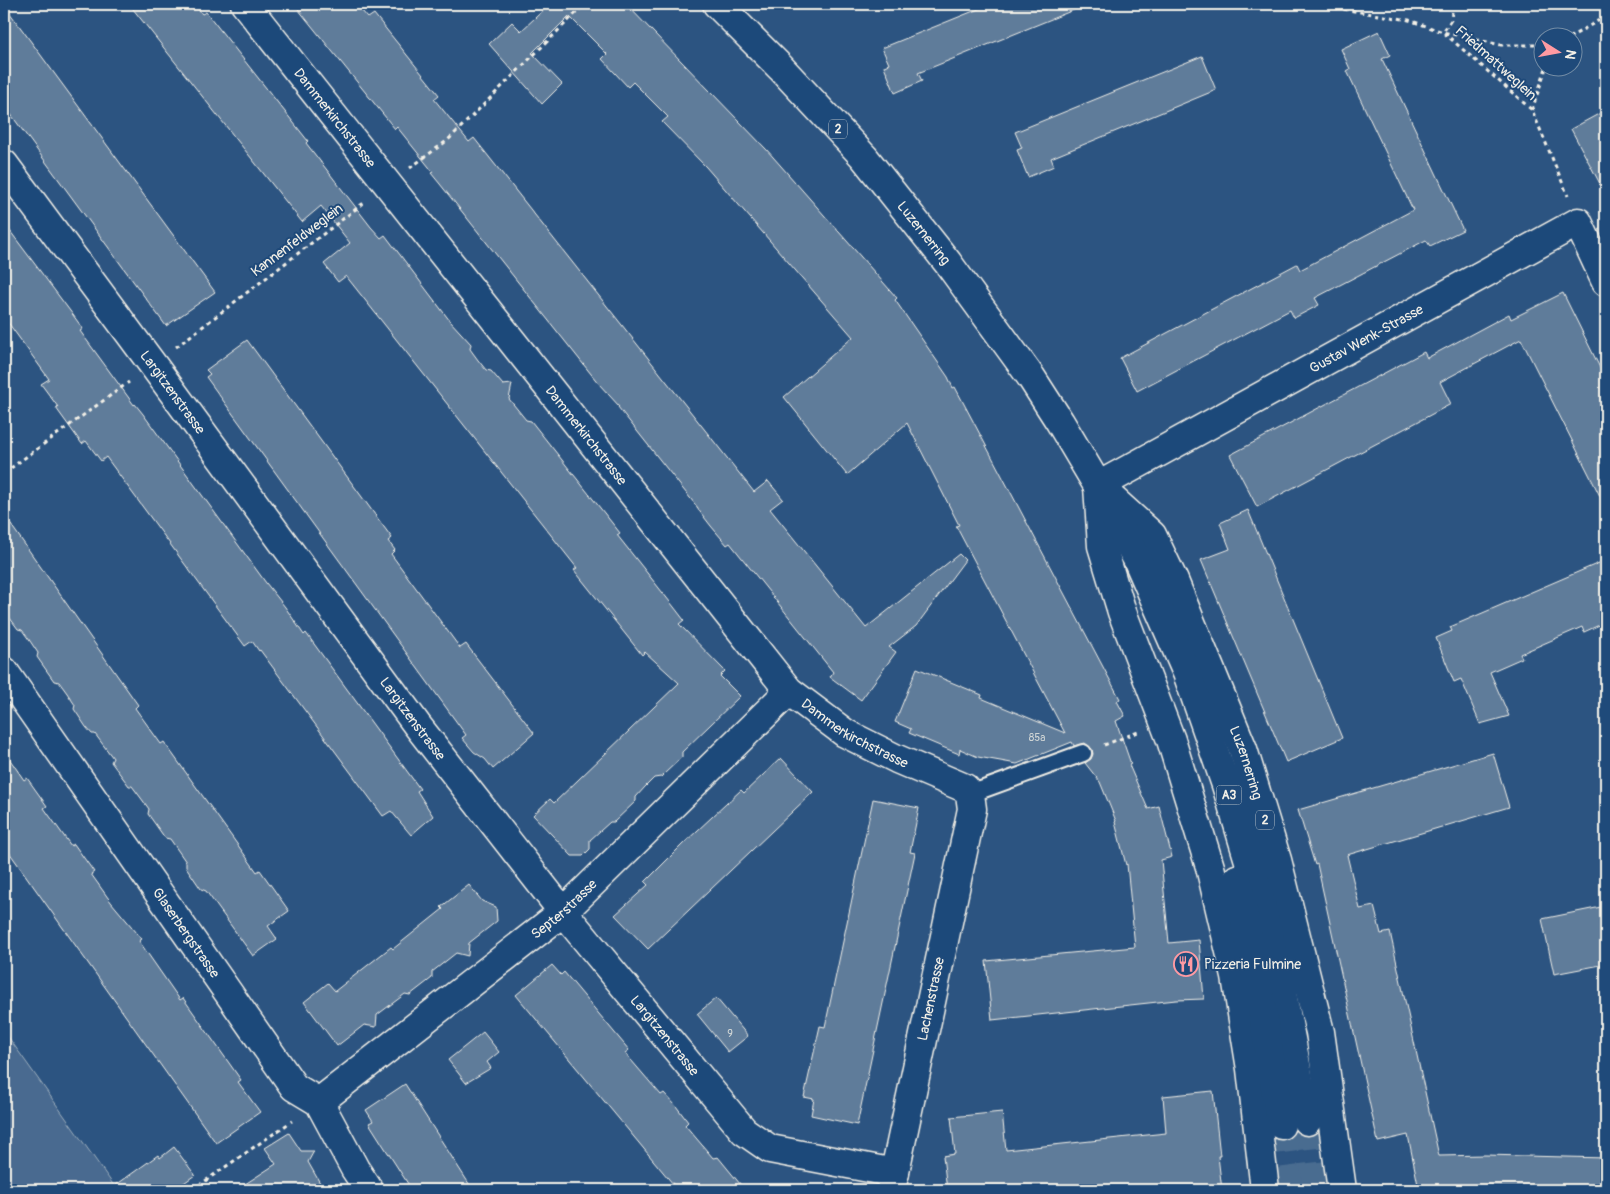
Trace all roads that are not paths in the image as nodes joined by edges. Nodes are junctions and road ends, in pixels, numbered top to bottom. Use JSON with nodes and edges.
{"nodes":[{"id":1,"x":246,"y":4,"type":"edge"},
{"id":2,"x":717,"y":4,"type":"edge"},
{"id":3,"x":4,"y":164,"type":"edge"},
{"id":4,"x":1606,"y":282,"type":"edge"},
{"id":5,"x":1098,"y":486,"type":"junction"},
{"id":6,"x":4,"y":671,"type":"edge"},
{"id":7,"x":789,"y":691,"type":"junction"},
{"id":8,"x":1083,"y":753,"type":"road end"},
{"id":9,"x":971,"y":801,"type":"junction"},
{"id":10,"x":563,"y":912,"type":"junction"},
{"id":11,"x":319,"y":1102,"type":"junction"},
{"id":12,"x":1294,"y":1123,"type":"tunnel mouth"},
{"id":13,"x":893,"y":1182,"type":"edge"},
{"id":14,"x":369,"y":1190,"type":"edge"},
{"id":15,"x":1264,"y":1190,"type":"edge"},
{"id":16,"x":1342,"y":1190,"type":"edge"}],
"edges":[{"from":1,"to":7,"type":"main road","name":"Dammerkirchstrasse"},
{"from":2,"to":5,"type":"main road","name":"Luzernerring","number":"2"},
{"from":3,"to":10,"type":"main road","name":"Largitzenstrasse"},
{"from":4,"to":5,"type":"main road","name":"Gustav Wenk-Strasse"},
{"from":5,"to":12,"type":"main road","number":"A3"},
{"from":5,"to":15,"type":"main road","name":"Luzernerring","number":"2"},
{"from":5,"to":16,"type":"main road","name":"Luzernerring","number":"2"},
{"from":6,"to":11,"type":"main road","name":"Glaserbergstrasse"},
{"from":7,"to":9,"type":"main road","name":"Dammerkirchstrasse"},
{"from":7,"to":10,"type":"main road","name":"Septerstrasse"},
{"from":8,"to":9,"type":"lane"},
{"from":9,"to":13,"type":"main road","name":"Lachenstrasse"},
{"from":10,"to":11,"type":"main road","name":"Septerstrasse"},
{"from":10,"to":13,"type":"main road","name":"Largitzenstrasse"},
{"from":11,"to":14,"type":"main road"}]}
